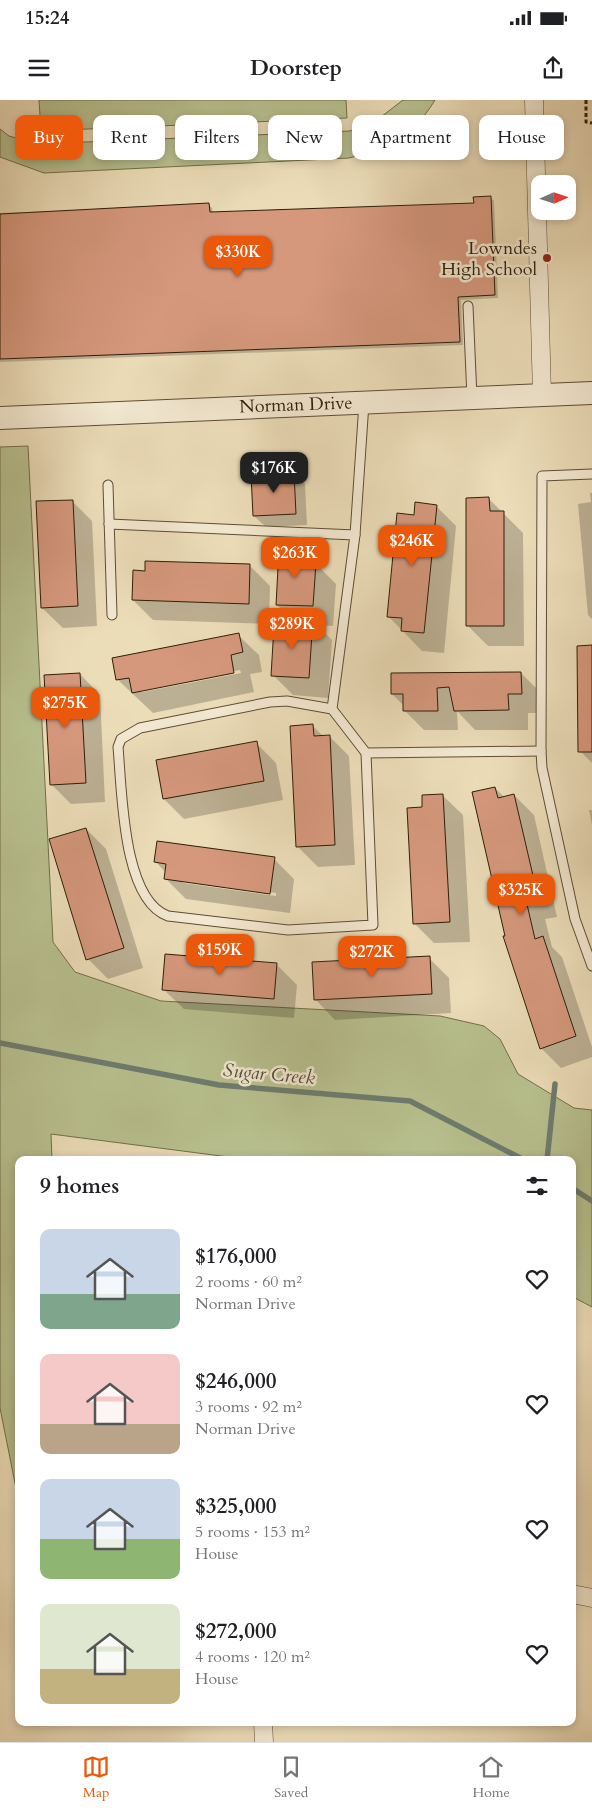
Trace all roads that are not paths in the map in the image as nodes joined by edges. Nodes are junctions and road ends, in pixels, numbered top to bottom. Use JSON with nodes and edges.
{"nodes":[{"id":1,"x":534,"y":100,"type":"edge"},
{"id":2,"x":468,"y":306,"type":"dead end"},
{"id":3,"x":592,"y":393,"type":"edge"},
{"id":4,"x":542,"y":395,"type":"junction"},
{"id":5,"x":472,"y":399,"type":"junction"},
{"id":6,"x":364,"y":403,"type":"junction"},
{"id":7,"x":0,"y":418,"type":"edge"},
{"id":8,"x":592,"y":474,"type":"edge"},
{"id":9,"x":108,"y":485,"type":"dead end"},
{"id":10,"x":109,"y":524,"type":"junction"},
{"id":11,"x":355,"y":535,"type":"junction"},
{"id":12,"x":112,"y":615,"type":"dead end"},
{"id":13,"x":332,"y":709,"type":"junction"},
{"id":14,"x":541,"y":751,"type":"junction"},
{"id":15,"x":366,"y":753,"type":"junction"},
{"id":16,"x":592,"y":966,"type":"edge"},
{"id":17,"x":576,"y":1595,"type":"edge"},
{"id":18,"x":592,"y":1598,"type":"edge"},
{"id":19,"x":263,"y":1726,"type":"edge"},
{"id":20,"x":264,"y":1742,"type":"edge"}],
"edges":[{"from":1,"to":4,"type":"street"},
{"from":2,"to":5,"type":"lane"},
{"from":3,"to":4,"type":"street","name":"Norman Drive"},
{"from":4,"to":5,"type":"street","name":"Norman Drive"},
{"from":5,"to":6,"type":"street","name":"Norman Drive"},
{"from":6,"to":7,"type":"street","name":"Norman Drive"},
{"from":6,"to":11,"type":"lane"},
{"from":8,"to":14,"type":"lane"},
{"from":9,"to":10,"type":"lane"},
{"from":10,"to":11,"type":"lane"},
{"from":10,"to":12,"type":"lane"},
{"from":11,"to":13,"type":"lane"},
{"from":13,"to":15,"type":"lane"},
{"from":13,"to":15,"type":"lane"},
{"from":14,"to":15,"type":"lane"},
{"from":14,"to":16,"type":"lane"},
{"from":17,"to":18,"type":"street"},
{"from":19,"to":20,"type":"street"}]}
